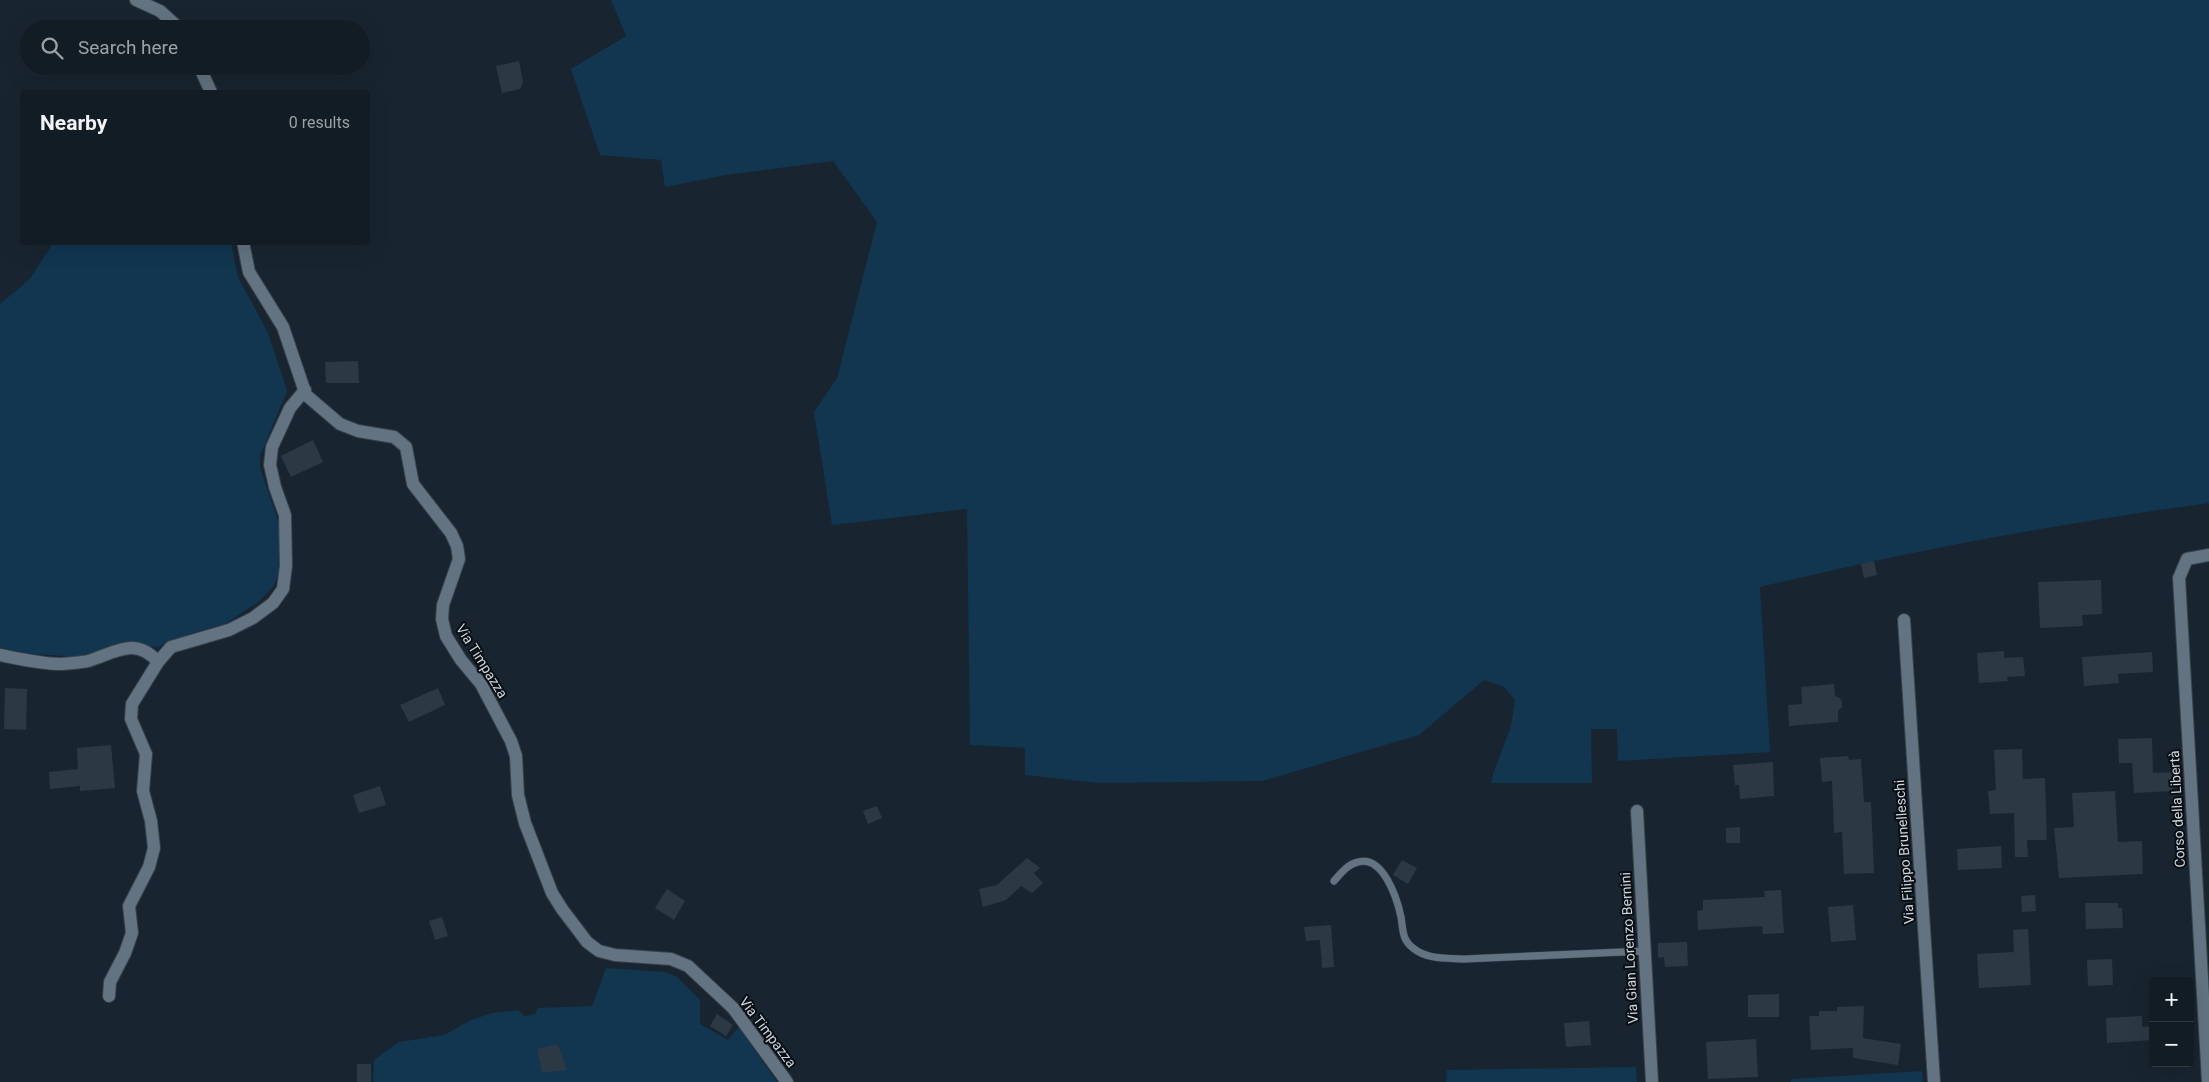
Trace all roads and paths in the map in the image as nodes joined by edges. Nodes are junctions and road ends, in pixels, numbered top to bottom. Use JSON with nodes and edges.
{"nodes":[{"id":1,"x":136,"y":0,"type":"edge"},
{"id":2,"x":170,"y":20,"type":"edge"},
{"id":3,"x":203,"y":75,"type":"edge"},
{"id":4,"x":210,"y":90,"type":"edge"},
{"id":5,"x":244,"y":245,"type":"edge"},
{"id":6,"x":305,"y":390,"type":"junction"},
{"id":7,"x":2209,"y":555,"type":"edge"},
{"id":8,"x":1904,"y":620,"type":"dead end"},
{"id":9,"x":0,"y":655,"type":"edge"},
{"id":10,"x":158,"y":662,"type":"junction"},
{"id":11,"x":1637,"y":812,"type":"dead end"},
{"id":12,"x":1334,"y":881,"type":"dead end"},
{"id":13,"x":1645,"y":951,"type":"junction"},
{"id":14,"x":109,"y":996,"type":"dead end"},
{"id":15,"x":787,"y":1082,"type":"edge"},
{"id":16,"x":1652,"y":1082,"type":"edge"},
{"id":17,"x":1934,"y":1082,"type":"edge"},
{"id":18,"x":2208,"y":1082,"type":"edge"}],
"edges":[{"from":1,"to":2,"type":"street"},
{"from":3,"to":4,"type":"street"},
{"from":5,"to":6,"type":"street","name":"Via Timpazza"},
{"from":6,"to":10,"type":"street"},
{"from":6,"to":15,"type":"street","name":"Via Timpazza"},
{"from":7,"to":18,"type":"street","name":"Corso della Libertà"},
{"from":8,"to":17,"type":"street","name":"Via Filippo Brunelleschi"},
{"from":9,"to":10,"type":"street"},
{"from":10,"to":14,"type":"street"},
{"from":11,"to":13,"type":"street","name":"Via Gian Lorenzo Bernini"},
{"from":12,"to":13,"type":"lane"},
{"from":13,"to":16,"type":"street","name":"Via Gian Lorenzo Bernini"}]}
